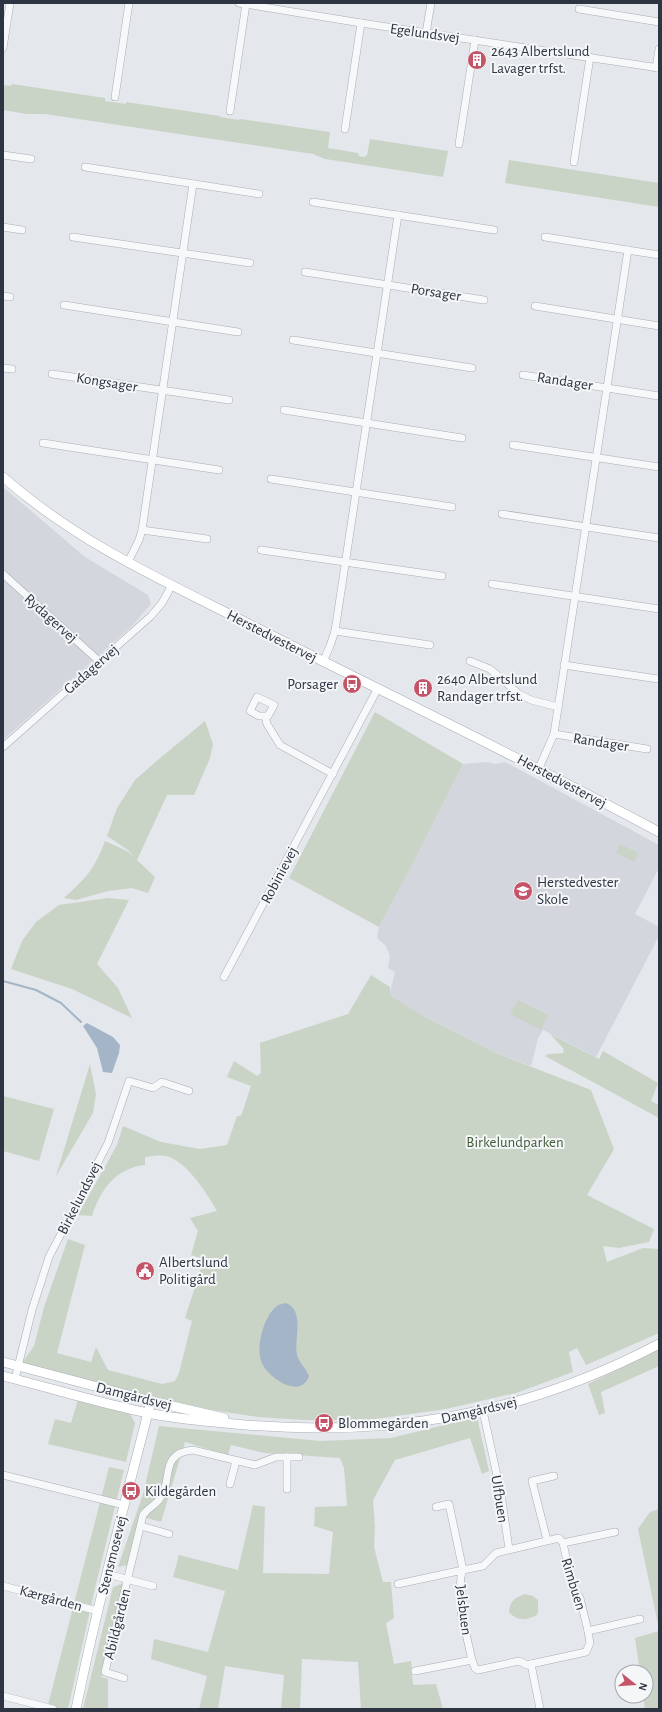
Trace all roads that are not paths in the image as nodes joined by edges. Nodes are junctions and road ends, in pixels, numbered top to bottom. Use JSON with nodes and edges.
{"nodes":[{"id":1,"x":10,"y":3,"type":"edge"},
{"id":2,"x":129,"y":3,"type":"edge"},
{"id":3,"x":239,"y":3,"type":"edge"},
{"id":4,"x":431,"y":3,"type":"edge"},
{"id":5,"x":246,"y":4,"type":"junction"},
{"id":6,"x":579,"y":9,"type":"dead end"},
{"id":7,"x":659,"y":22,"type":"edge"},
{"id":8,"x":361,"y":23,"type":"junction"},
{"id":9,"x":426,"y":33,"type":"junction"},
{"id":10,"x":475,"y":40,"type":"junction"},
{"id":11,"x":3,"y":48,"type":"edge"},
{"id":12,"x":659,"y":50,"type":"edge"},
{"id":13,"x":590,"y":58,"type":"junction"},
{"id":14,"x":657,"y":68,"type":"edge"},
{"id":15,"x":115,"y":97,"type":"dead end"},
{"id":16,"x":230,"y":111,"type":"dead end"},
{"id":17,"x":345,"y":129,"type":"dead end"},
{"id":18,"x":459,"y":144,"type":"dead end"},
{"id":19,"x":3,"y":155,"type":"edge"},
{"id":20,"x":31,"y":159,"type":"dead end"},
{"id":21,"x":574,"y":162,"type":"dead end"},
{"id":22,"x":85,"y":167,"type":"dead end"},
{"id":23,"x":193,"y":184,"type":"junction"},
{"id":24,"x":259,"y":194,"type":"dead end"},
{"id":25,"x":313,"y":202,"type":"dead end"},
{"id":26,"x":398,"y":215,"type":"junction"},
{"id":27,"x":3,"y":227,"type":"edge"},
{"id":28,"x":22,"y":230,"type":"dead end"},
{"id":29,"x":494,"y":230,"type":"dead end"},
{"id":30,"x":73,"y":237,"type":"dead end"},
{"id":31,"x":545,"y":237,"type":"dead end"},
{"id":32,"x":628,"y":250,"type":"junction"},
{"id":33,"x":183,"y":253,"type":"junction"},
{"id":34,"x":659,"y":255,"type":"edge"},
{"id":35,"x":250,"y":263,"type":"dead end"},
{"id":36,"x":305,"y":272,"type":"dead end"},
{"id":37,"x":387,"y":285,"type":"junction"},
{"id":38,"x":484,"y":300,"type":"dead end"},
{"id":39,"x":64,"y":305,"type":"dead end"},
{"id":40,"x":535,"y":306,"type":"dead end"},
{"id":41,"x":618,"y":319,"type":"junction"},
{"id":42,"x":173,"y":322,"type":"junction"},
{"id":43,"x":659,"y":326,"type":"edge"},
{"id":44,"x":238,"y":332,"type":"dead end"},
{"id":45,"x":293,"y":340,"type":"dead end"},
{"id":46,"x":376,"y":353,"type":"junction"},
{"id":47,"x":3,"y":368,"type":"edge"},
{"id":48,"x":472,"y":368,"type":"dead end"},
{"id":49,"x":12,"y":369,"type":"dead end"},
{"id":50,"x":52,"y":374,"type":"dead end"},
{"id":51,"x":523,"y":375,"type":"dead end"},
{"id":52,"x":607,"y":388,"type":"junction"},
{"id":53,"x":163,"y":390,"type":"junction"},
{"id":54,"x":659,"y":396,"type":"edge"},
{"id":55,"x":230,"y":400,"type":"dead end"},
{"id":56,"x":284,"y":410,"type":"dead end"},
{"id":57,"x":365,"y":422,"type":"junction"},
{"id":58,"x":462,"y":438,"type":"dead end"},
{"id":59,"x":43,"y":444,"type":"dead end"},
{"id":60,"x":513,"y":445,"type":"dead end"},
{"id":61,"x":596,"y":458,"type":"junction"},
{"id":62,"x":153,"y":461,"type":"junction"},
{"id":63,"x":659,"y":467,"type":"edge"},
{"id":64,"x":219,"y":470,"type":"dead end"},
{"id":65,"x":3,"y":476,"type":"edge"},
{"id":66,"x":271,"y":479,"type":"dead end"},
{"id":67,"x":355,"y":492,"type":"junction"},
{"id":68,"x":452,"y":507,"type":"dead end"},
{"id":69,"x":502,"y":514,"type":"dead end"},
{"id":70,"x":586,"y":527,"type":"junction"},
{"id":71,"x":142,"y":530,"type":"junction"},
{"id":72,"x":659,"y":538,"type":"edge"},
{"id":73,"x":207,"y":539,"type":"dead end"},
{"id":74,"x":262,"y":550,"type":"dead end"},
{"id":75,"x":128,"y":562,"type":"junction"},
{"id":76,"x":344,"y":562,"type":"junction"},
{"id":77,"x":3,"y":574,"type":"edge"},
{"id":78,"x":442,"y":576,"type":"dead end"},
{"id":79,"x":492,"y":584,"type":"dead end"},
{"id":80,"x":172,"y":585,"type":"junction"},
{"id":81,"x":575,"y":596,"type":"junction"},
{"id":82,"x":659,"y":609,"type":"edge"},
{"id":83,"x":334,"y":630,"type":"junction"},
{"id":84,"x":430,"y":645,"type":"dead end"},
{"id":85,"x":470,"y":661,"type":"dead end"},
{"id":86,"x":100,"y":662,"type":"junction"},
{"id":87,"x":323,"y":662,"type":"junction"},
{"id":88,"x":564,"y":665,"type":"junction"},
{"id":89,"x":658,"y":679,"type":"dead end"},
{"id":90,"x":378,"y":688,"type":"junction"},
{"id":91,"x":558,"y":707,"type":"junction"},
{"id":92,"x":265,"y":716,"type":"dead end"},
{"id":93,"x":554,"y":734,"type":"junction"},
{"id":94,"x":3,"y":747,"type":"edge"},
{"id":95,"x":647,"y":749,"type":"dead end"},
{"id":96,"x":538,"y":768,"type":"junction"},
{"id":97,"x":333,"y":774,"type":"junction"},
{"id":98,"x":659,"y":832,"type":"edge"},
{"id":99,"x":224,"y":977,"type":"dead end"},
{"id":100,"x":189,"y":1091,"type":"dead end"},
{"id":101,"x":659,"y":1344,"type":"edge"},
{"id":102,"x":3,"y":1362,"type":"edge"},
{"id":103,"x":17,"y":1366,"type":"junction"},
{"id":104,"x":3,"y":1376,"type":"edge"},
{"id":105,"x":15,"y":1379,"type":"junction"},
{"id":106,"x":151,"y":1401,"type":"junction"},
{"id":107,"x":483,"y":1411,"type":"junction"},
{"id":108,"x":148,"y":1413,"type":"junction"},
{"id":109,"x":265,"y":1426,"type":"junction"},
{"id":110,"x":287,"y":1457,"type":"junction"},
{"id":111,"x":299,"y":1457,"type":"dead end"},
{"id":112,"x":236,"y":1461,"type":"junction"},
{"id":113,"x":3,"y":1475,"type":"edge"},
{"id":114,"x":554,"y":1476,"type":"dead end"},
{"id":115,"x":230,"y":1484,"type":"dead end"},
{"id":116,"x":287,"y":1489,"type":"dead end"},
{"id":117,"x":124,"y":1506,"type":"junction"},
{"id":118,"x":436,"y":1507,"type":"dead end"},
{"id":119,"x":141,"y":1526,"type":"junction"},
{"id":120,"x":615,"y":1532,"type":"dead end"},
{"id":121,"x":170,"y":1534,"type":"dead end"},
{"id":122,"x":547,"y":1540,"type":"junction"},
{"id":123,"x":563,"y":1543,"type":"junction"},
{"id":124,"x":509,"y":1549,"type":"junction"},
{"id":125,"x":463,"y":1570,"type":"junction"},
{"id":126,"x":107,"y":1574,"type":"junction"},
{"id":127,"x":128,"y":1579,"type":"junction"},
{"id":128,"x":398,"y":1584,"type":"dead end"},
{"id":129,"x":3,"y":1586,"type":"edge"},
{"id":130,"x":153,"y":1586,"type":"dead end"},
{"id":131,"x":98,"y":1611,"type":"junction"},
{"id":132,"x":640,"y":1619,"type":"dead end"},
{"id":133,"x":588,"y":1631,"type":"junction"},
{"id":134,"x":472,"y":1660,"type":"junction"},
{"id":135,"x":531,"y":1664,"type":"junction"},
{"id":136,"x":415,"y":1671,"type":"dead end"},
{"id":137,"x":124,"y":1678,"type":"dead end"},
{"id":138,"x":3,"y":1696,"type":"edge"},
{"id":139,"x":53,"y":1709,"type":"edge"},
{"id":140,"x":76,"y":1709,"type":"edge"},
{"id":141,"x":540,"y":1709,"type":"edge"}],
"edges":[{"from":1,"to":11,"type":"street"},
{"from":2,"to":15,"type":"street"},
{"from":3,"to":5,"type":"street","name":"Egelundsvej"},
{"from":4,"to":9,"type":"street"},
{"from":5,"to":8,"type":"street","name":"Egelundsvej"},
{"from":5,"to":16,"type":"street"},
{"from":6,"to":7,"type":"street"},
{"from":8,"to":9,"type":"street","name":"Egelundsvej"},
{"from":8,"to":17,"type":"street"},
{"from":9,"to":10,"type":"street","name":"Egelundsvej"},
{"from":10,"to":13,"type":"street","name":"Egelundsvej"},
{"from":10,"to":18,"type":"street"},
{"from":12,"to":14,"type":"street"},
{"from":13,"to":14,"type":"street","name":"Egelundsvej"},
{"from":13,"to":21,"type":"street"},
{"from":19,"to":20,"type":"street"},
{"from":22,"to":23,"type":"street"},
{"from":23,"to":24,"type":"street"},
{"from":23,"to":33,"type":"street"},
{"from":25,"to":26,"type":"street"},
{"from":26,"to":29,"type":"street"},
{"from":26,"to":37,"type":"street"},
{"from":27,"to":28,"type":"street"},
{"from":30,"to":33,"type":"street"},
{"from":31,"to":32,"type":"street"},
{"from":32,"to":34,"type":"street"},
{"from":32,"to":41,"type":"street","name":"Randager"},
{"from":33,"to":35,"type":"street"},
{"from":33,"to":42,"type":"street"},
{"from":36,"to":37,"type":"street","name":"Porsager"},
{"from":37,"to":38,"type":"street","name":"Porsager"},
{"from":37,"to":46,"type":"street"},
{"from":39,"to":42,"type":"street"},
{"from":40,"to":41,"type":"street"},
{"from":41,"to":43,"type":"street"},
{"from":41,"to":52,"type":"street","name":"Randager"},
{"from":42,"to":44,"type":"street"},
{"from":42,"to":53,"type":"street"},
{"from":45,"to":46,"type":"street"},
{"from":46,"to":48,"type":"street"},
{"from":46,"to":57,"type":"street"},
{"from":47,"to":49,"type":"street"},
{"from":50,"to":53,"type":"street","name":"Kongsager"},
{"from":51,"to":52,"type":"street","name":"Randager"},
{"from":52,"to":54,"type":"street","name":"Randager"},
{"from":52,"to":61,"type":"street","name":"Randager"},
{"from":53,"to":55,"type":"street","name":"Kongsager"},
{"from":53,"to":62,"type":"street"},
{"from":56,"to":57,"type":"street"},
{"from":57,"to":58,"type":"street"},
{"from":57,"to":67,"type":"street"},
{"from":59,"to":62,"type":"street"},
{"from":60,"to":61,"type":"street"},
{"from":61,"to":63,"type":"street"},
{"from":61,"to":70,"type":"street","name":"Randager"},
{"from":62,"to":64,"type":"street"},
{"from":62,"to":71,"type":"street"},
{"from":65,"to":75,"type":"street","name":"Herstedvestervej"},
{"from":66,"to":67,"type":"street"},
{"from":67,"to":68,"type":"street"},
{"from":67,"to":76,"type":"street"},
{"from":69,"to":70,"type":"street"},
{"from":70,"to":72,"type":"street"},
{"from":70,"to":81,"type":"street","name":"Randager"},
{"from":71,"to":73,"type":"street"},
{"from":71,"to":75,"type":"street"},
{"from":74,"to":76,"type":"street"},
{"from":75,"to":80,"type":"street","name":"Herstedvestervej"},
{"from":76,"to":78,"type":"street"},
{"from":76,"to":83,"type":"street"},
{"from":77,"to":86,"type":"street","name":"Rydagervej"},
{"from":79,"to":81,"type":"street"},
{"from":80,"to":86,"type":"street","name":"Gadagervej"},
{"from":80,"to":87,"type":"street","name":"Herstedvestervej"},
{"from":81,"to":82,"type":"street"},
{"from":81,"to":88,"type":"street","name":"Randager"},
{"from":83,"to":84,"type":"street"},
{"from":83,"to":87,"type":"street"},
{"from":85,"to":91,"type":"street"},
{"from":86,"to":94,"type":"street","name":"Gadagervej"},
{"from":87,"to":90,"type":"street","name":"Herstedvestervej"},
{"from":88,"to":89,"type":"street"},
{"from":88,"to":91,"type":"street","name":"Randager"},
{"from":90,"to":96,"type":"street","name":"Herstedvestervej"},
{"from":90,"to":97,"type":"street","name":"Robinievej"},
{"from":91,"to":93,"type":"street","name":"Randager"},
{"from":92,"to":97,"type":"street"},
{"from":93,"to":95,"type":"street","name":"Randager"},
{"from":93,"to":96,"type":"street","name":"Randager"},
{"from":96,"to":98,"type":"street","name":"Herstedvestervej"},
{"from":97,"to":99,"type":"street","name":"Robinievej"},
{"from":100,"to":103,"type":"street","name":"Birkelundsvej"},
{"from":101,"to":107,"type":"street","name":"Damgårdsvej"},
{"from":102,"to":103,"type":"street","name":"Damgårdsvej"},
{"from":103,"to":105,"type":"street","name":"Birkelundsvej"},
{"from":103,"to":106,"type":"street","name":"Damgårdsvej"},
{"from":104,"to":105,"type":"street","name":"Damgårdsvej"},
{"from":105,"to":108,"type":"street","name":"Damgårdsvej"},
{"from":106,"to":108,"type":"street","name":"Stensmosevej"},
{"from":106,"to":109,"type":"street","name":"Damgårdsvej"},
{"from":107,"to":109,"type":"street","name":"Damgårdsvej"},
{"from":107,"to":124,"type":"street","name":"Ulfbuen"},
{"from":108,"to":109,"type":"street","name":"Damgårdsvej"},
{"from":108,"to":117,"type":"street","name":"Stensmosevej"},
{"from":110,"to":111,"type":"street"},
{"from":110,"to":112,"type":"street"},
{"from":110,"to":116,"type":"street"},
{"from":112,"to":115,"type":"street"},
{"from":112,"to":119,"type":"street"},
{"from":113,"to":117,"type":"street"},
{"from":114,"to":122,"type":"street"},
{"from":117,"to":126,"type":"street","name":"Stensmosevej"},
{"from":118,"to":125,"type":"street"},
{"from":119,"to":121,"type":"street"},
{"from":119,"to":127,"type":"street"},
{"from":120,"to":123,"type":"street","name":"Rimbuen"},
{"from":122,"to":123,"type":"street"},
{"from":122,"to":124,"type":"street"},
{"from":123,"to":133,"type":"street","name":"Rimbuen"},
{"from":124,"to":125,"type":"street"},
{"from":125,"to":128,"type":"street","name":"Jelsbuen"},
{"from":125,"to":134,"type":"street","name":"Jelsbuen"},
{"from":126,"to":127,"type":"street","name":"Abildgården"},
{"from":126,"to":131,"type":"street","name":"Stensmosevej"},
{"from":127,"to":130,"type":"street","name":"Abildgården"},
{"from":127,"to":137,"type":"street","name":"Abildgården"},
{"from":129,"to":131,"type":"street","name":"Kærgården"},
{"from":131,"to":140,"type":"street","name":"Stensmosevej"},
{"from":132,"to":133,"type":"street"},
{"from":133,"to":135,"type":"street","name":"Rimbuen"},
{"from":134,"to":135,"type":"street"},
{"from":134,"to":136,"type":"street"},
{"from":135,"to":141,"type":"street"},
{"from":138,"to":139,"type":"street"}]}
